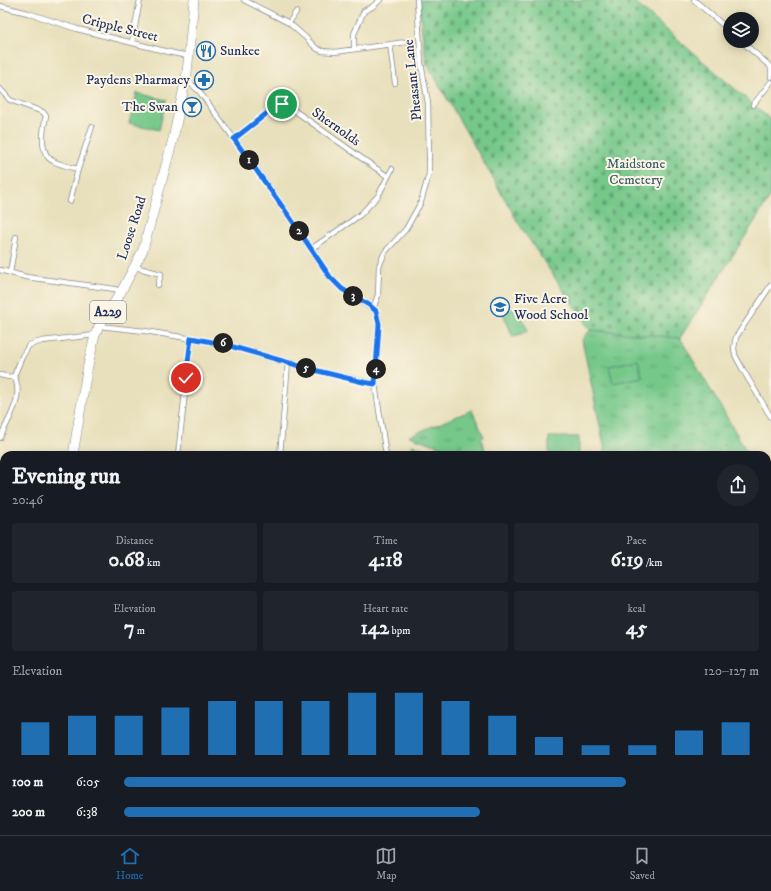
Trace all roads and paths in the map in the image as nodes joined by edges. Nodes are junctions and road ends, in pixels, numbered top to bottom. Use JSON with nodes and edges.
{"nodes":[{"id":1,"x":140,"y":0,"type":"edge"},
{"id":2,"x":194,"y":0,"type":"edge"},
{"id":3,"x":244,"y":0,"type":"edge"},
{"id":4,"x":380,"y":0,"type":"edge"},
{"id":5,"x":417,"y":0,"type":"edge"},
{"id":6,"x":694,"y":0,"type":"edge"},
{"id":7,"x":0,"y":6,"type":"edge"},
{"id":8,"x":296,"y":12,"type":"dead end"},
{"id":9,"x":290,"y":23,"type":"junction"},
{"id":10,"x":723,"y":25,"type":"edge"},
{"id":11,"x":413,"y":40,"type":"dead end"},
{"id":12,"x":132,"y":42,"type":"junction"},
{"id":13,"x":390,"y":44,"type":"junction"},
{"id":14,"x":749,"y":48,"type":"edge"},
{"id":15,"x":354,"y":49,"type":"junction"},
{"id":16,"x":188,"y":56,"type":"junction"},
{"id":17,"x":771,"y":77,"type":"edge"},
{"id":18,"x":186,"y":81,"type":"junction"},
{"id":19,"x":771,"y":82,"type":"edge"},
{"id":20,"x":395,"y":83,"type":"dead end"},
{"id":21,"x":0,"y":89,"type":"edge"},
{"id":22,"x":753,"y":105,"type":"dead end"},
{"id":23,"x":92,"y":127,"type":"dead end"},
{"id":24,"x":234,"y":139,"type":"junction"},
{"id":25,"x":78,"y":169,"type":"junction"},
{"id":26,"x":392,"y":169,"type":"dead end"},
{"id":27,"x":387,"y":176,"type":"junction"},
{"id":28,"x":70,"y":201,"type":"dead end"},
{"id":29,"x":16,"y":238,"type":"dead end"},
{"id":30,"x":311,"y":249,"type":"junction"},
{"id":31,"x":135,"y":267,"type":"junction"},
{"id":32,"x":0,"y":270,"type":"edge"},
{"id":33,"x":10,"y":273,"type":"junction"},
{"id":34,"x":158,"y":285,"type":"dead end"},
{"id":35,"x":771,"y":285,"type":"edge"},
{"id":36,"x":121,"y":292,"type":"junction"},
{"id":37,"x":373,"y":308,"type":"junction"},
{"id":38,"x":97,"y":330,"type":"junction"},
{"id":39,"x":191,"y":338,"type":"junction"},
{"id":40,"x":288,"y":363,"type":"junction"},
{"id":41,"x":0,"y":375,"type":"edge"},
{"id":42,"x":14,"y":376,"type":"junction"},
{"id":43,"x":375,"y":384,"type":"junction"},
{"id":44,"x":771,"y":417,"type":"edge"},
{"id":45,"x":0,"y":438,"type":"edge"},
{"id":46,"x":74,"y":451,"type":"edge"},
{"id":47,"x":178,"y":451,"type":"edge"},
{"id":48,"x":280,"y":451,"type":"edge"},
{"id":49,"x":385,"y":451,"type":"edge"}],
"edges":[{"from":1,"to":12,"type":"street"},
{"from":2,"to":16,"type":"highway","name":"Loose Road","number":"A229"},
{"from":3,"to":9,"type":"street"},
{"from":4,"to":15,"type":"street"},
{"from":5,"to":37,"type":"street","name":"Pheasant Lane"},
{"from":6,"to":10,"type":"street"},
{"from":7,"to":12,"type":"street","name":"Cripple Street"},
{"from":8,"to":9,"type":"street"},
{"from":9,"to":15,"type":"street"},
{"from":11,"to":13,"type":"street"},
{"from":12,"to":16,"type":"street","name":"Cripple Street"},
{"from":13,"to":15,"type":"street"},
{"from":13,"to":20,"type":"street"},
{"from":14,"to":17,"type":"street"},
{"from":16,"to":18,"type":"highway","name":"Loose Road","number":"A229"},
{"from":18,"to":24,"type":"street"},
{"from":18,"to":31,"type":"highway","name":"Loose Road","number":"A229"},
{"from":19,"to":22,"type":"street"},
{"from":21,"to":25,"type":"street"},
{"from":23,"to":25,"type":"street"},
{"from":24,"to":27,"type":"street","name":"Shernolds"},
{"from":24,"to":30,"type":"street"},
{"from":25,"to":28,"type":"street"},
{"from":26,"to":27,"type":"street"},
{"from":27,"to":30,"type":"street"},
{"from":29,"to":33,"type":"street"},
{"from":30,"to":37,"type":"street"},
{"from":31,"to":34,"type":"street"},
{"from":31,"to":36,"type":"highway","name":"Loose Road","number":"A229"},
{"from":32,"to":33,"type":"street"},
{"from":33,"to":36,"type":"street"},
{"from":35,"to":44,"type":"street"},
{"from":36,"to":38,"type":"highway","name":"Loose Road","number":"A229"},
{"from":37,"to":43,"type":"street"},
{"from":38,"to":39,"type":"street"},
{"from":38,"to":42,"type":"street"},
{"from":38,"to":46,"type":"highway","name":"Loose Road","number":"A229"},
{"from":39,"to":40,"type":"street"},
{"from":39,"to":47,"type":"street"},
{"from":40,"to":43,"type":"street"},
{"from":40,"to":48,"type":"street"},
{"from":41,"to":42,"type":"street"},
{"from":42,"to":45,"type":"street"},
{"from":43,"to":49,"type":"street"}]}
